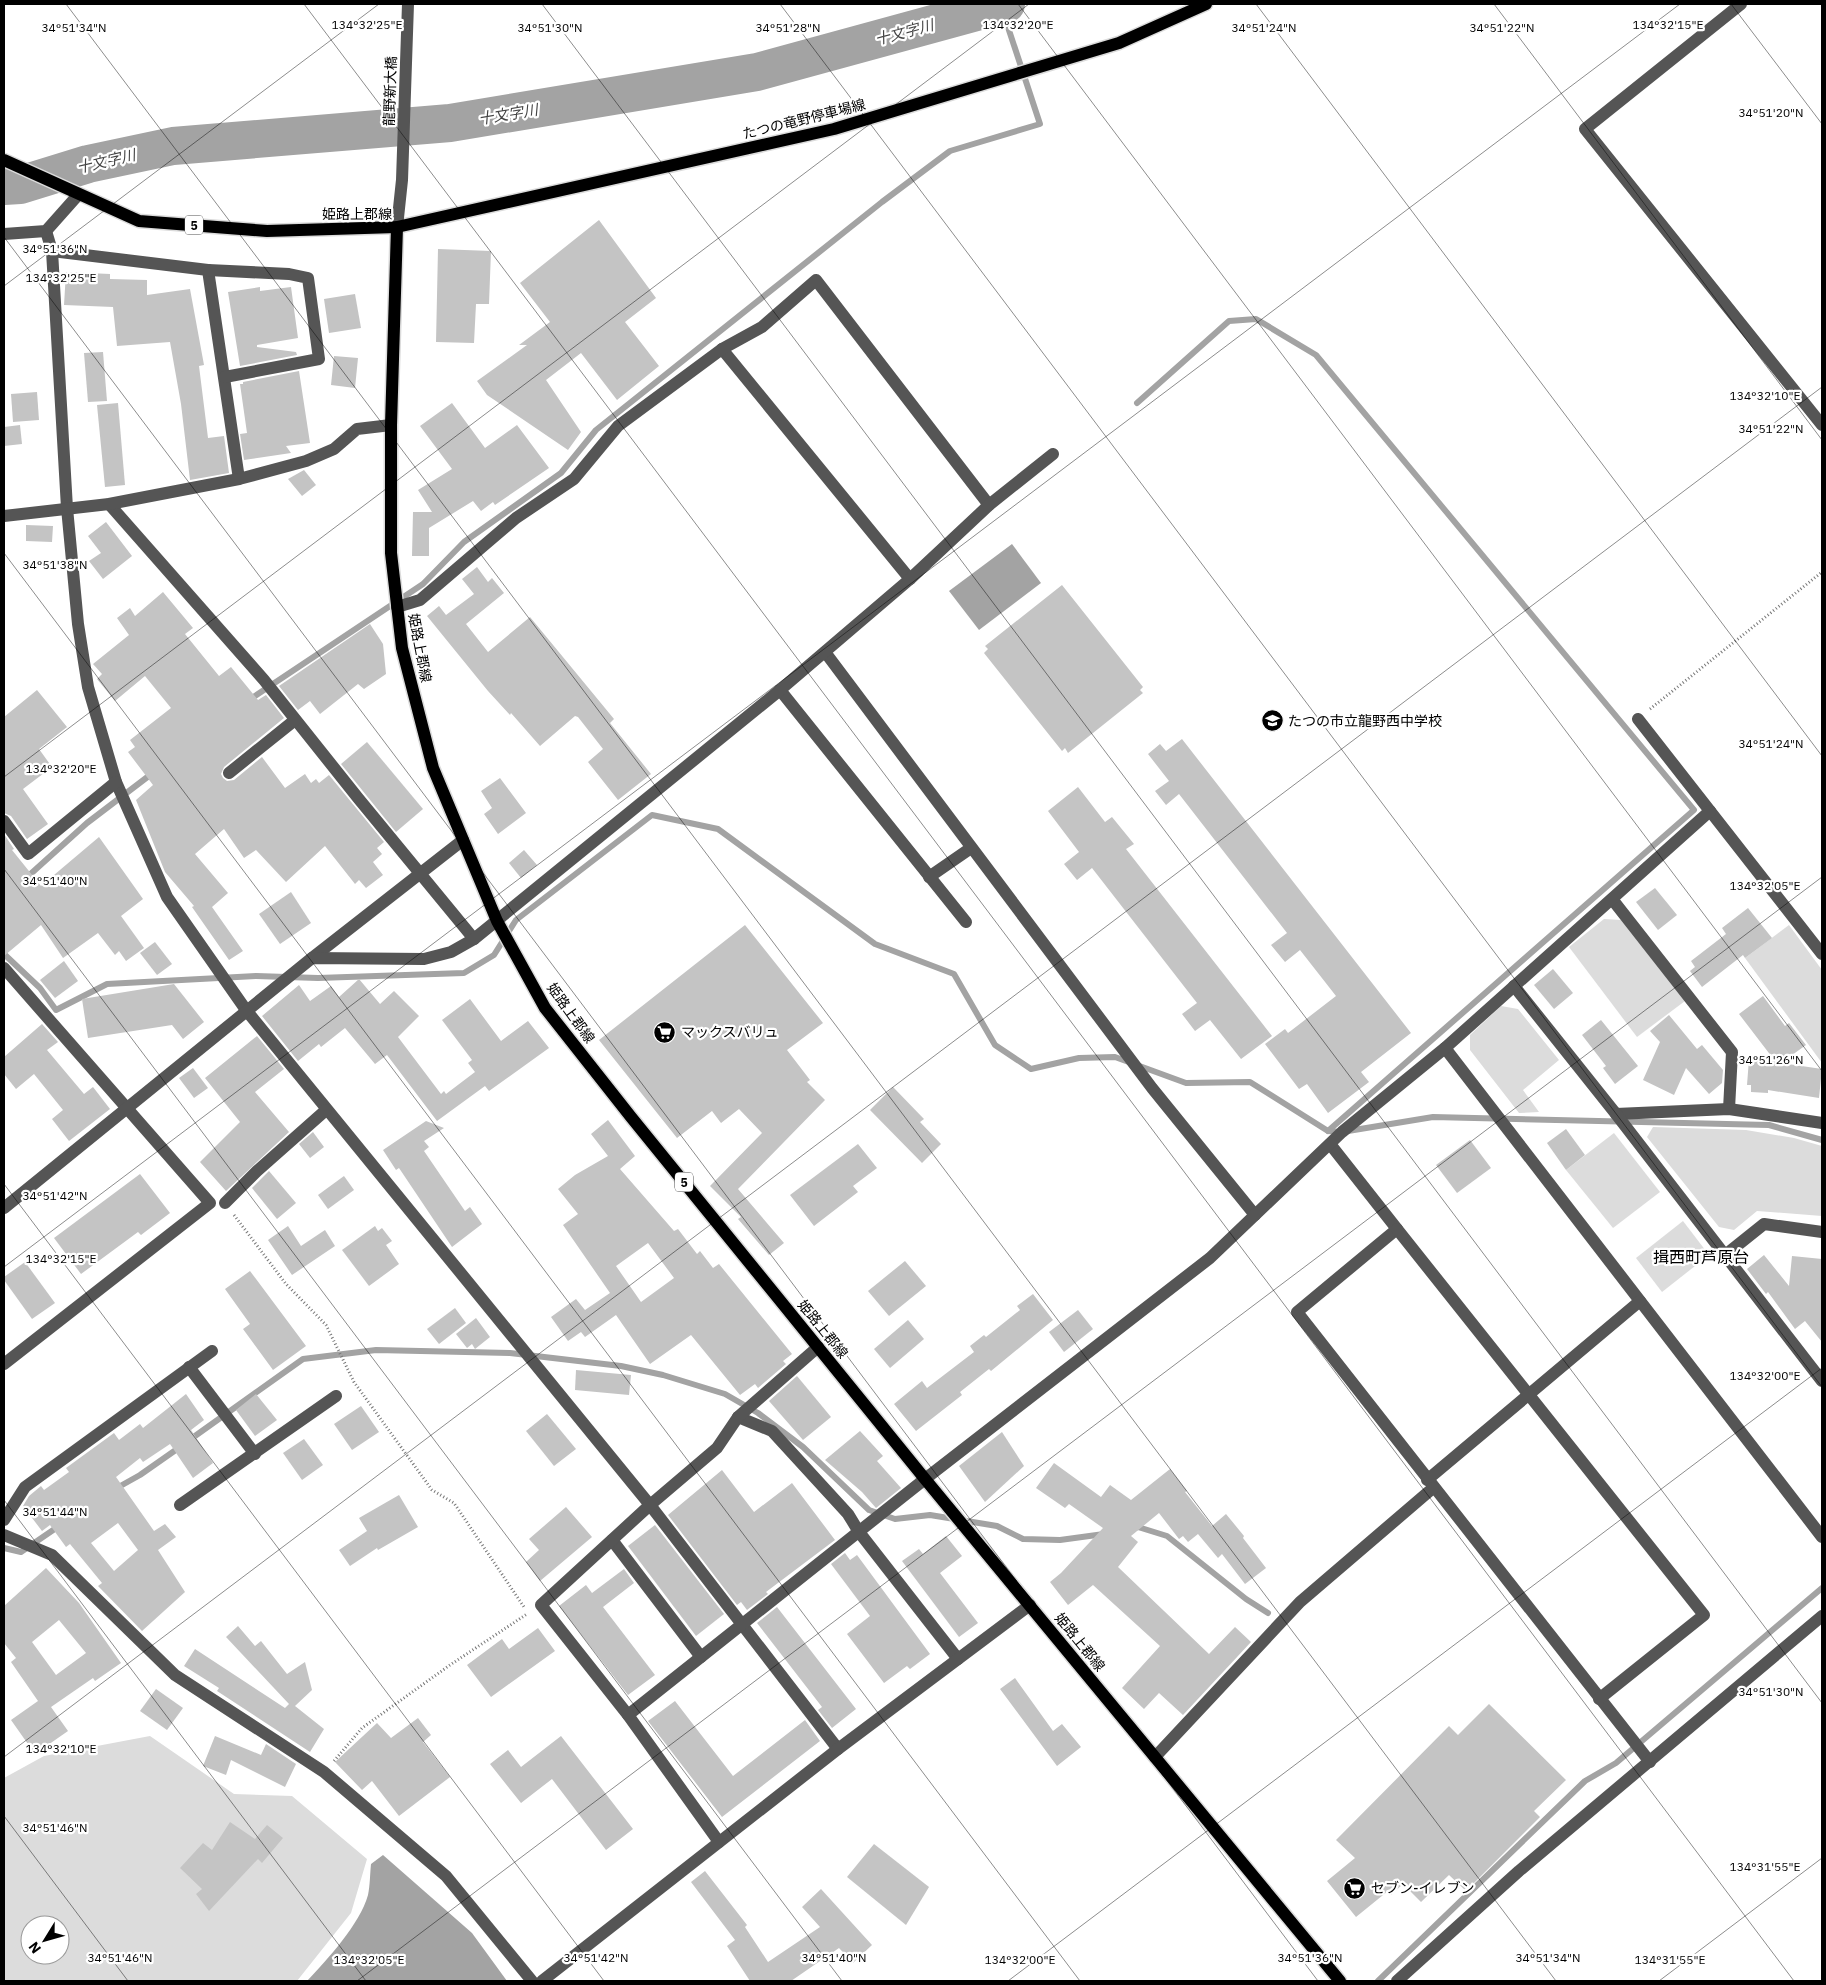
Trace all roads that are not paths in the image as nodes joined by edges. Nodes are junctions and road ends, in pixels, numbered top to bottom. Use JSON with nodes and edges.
{"nodes":[{"id":1,"x":408,"y":4,"type":"edge"},
{"id":2,"x":1206,"y":4,"type":"edge"},
{"id":3,"x":1742,"y":4,"type":"edge"},
{"id":4,"x":4,"y":160,"type":"edge"},
{"id":5,"x":78,"y":196,"type":"junction"},
{"id":6,"x":397,"y":227,"type":"junction"},
{"id":7,"x":46,"y":231,"type":"junction"},
{"id":8,"x":4,"y":234,"type":"edge"},
{"id":9,"x":52,"y":251,"type":"junction"},
{"id":10,"x":208,"y":270,"type":"junction"},
{"id":11,"x":722,"y":349,"type":"junction"},
{"id":12,"x":225,"y":376,"type":"junction"},
{"id":13,"x":391,"y":425,"type":"junction"},
{"id":14,"x":1822,"y":425,"type":"edge"},
{"id":15,"x":1053,"y":454,"type":"dead end"},
{"id":16,"x":239,"y":479,"type":"junction"},
{"id":17,"x":109,"y":504,"type":"junction"},
{"id":18,"x":989,"y":505,"type":"junction"},
{"id":19,"x":67,"y":508,"type":"junction"},
{"id":20,"x":4,"y":516,"type":"edge"},
{"id":21,"x":910,"y":579,"type":"junction"},
{"id":22,"x":397,"y":607,"type":"junction"},
{"id":23,"x":825,"y":652,"type":"junction"},
{"id":24,"x":780,"y":690,"type":"junction"},
{"id":25,"x":1638,"y":719,"type":"road end"},
{"id":26,"x":295,"y":720,"type":"junction"},
{"id":27,"x":229,"y":773,"type":"dead end"},
{"id":28,"x":116,"y":782,"type":"junction"},
{"id":29,"x":1710,"y":811,"type":"junction"},
{"id":30,"x":4,"y":821,"type":"edge"},
{"id":31,"x":463,"y":840,"type":"junction"},
{"id":32,"x":971,"y":848,"type":"junction"},
{"id":33,"x":419,"y":873,"type":"junction"},
{"id":34,"x":928,"y":877,"type":"junction"},
{"id":35,"x":1612,"y":898,"type":"junction"},
{"id":36,"x":498,"y":921,"type":"junction"},
{"id":37,"x":966,"y":922,"type":"dead end"},
{"id":38,"x":474,"y":939,"type":"junction"},
{"id":39,"x":1822,"y":954,"type":"edge"},
{"id":40,"x":312,"y":958,"type":"junction"},
{"id":41,"x":4,"y":968,"type":"edge"},
{"id":42,"x":1514,"y":986,"type":"junction"},
{"id":43,"x":246,"y":1010,"type":"junction"},
{"id":44,"x":1445,"y":1048,"type":"junction"},
{"id":45,"x":128,"y":1107,"type":"junction"},
{"id":46,"x":1728,"y":1109,"type":"junction"},
{"id":47,"x":326,"y":1110,"type":"junction"},
{"id":48,"x":1616,"y":1114,"type":"junction"},
{"id":49,"x":1822,"y":1123,"type":"edge"},
{"id":50,"x":1330,"y":1144,"type":"junction"},
{"id":51,"x":225,"y":1203,"type":"road end"},
{"id":52,"x":4,"y":1208,"type":"edge"},
{"id":53,"x":1255,"y":1215,"type":"junction"},
{"id":54,"x":1397,"y":1229,"type":"junction"},
{"id":55,"x":1822,"y":1232,"type":"edge"},
{"id":56,"x":1724,"y":1256,"type":"junction"},
{"id":57,"x":1640,"y":1301,"type":"junction"},
{"id":58,"x":818,"y":1347,"type":"junction"},
{"id":59,"x":212,"y":1351,"type":"dead end"},
{"id":60,"x":4,"y":1364,"type":"edge"},
{"id":61,"x":189,"y":1367,"type":"junction"},
{"id":62,"x":1822,"y":1381,"type":"edge"},
{"id":63,"x":1528,"y":1394,"type":"junction"},
{"id":64,"x":336,"y":1396,"type":"dead end"},
{"id":65,"x":738,"y":1417,"type":"junction"},
{"id":66,"x":255,"y":1454,"type":"junction"},
{"id":67,"x":926,"y":1479,"type":"junction"},
{"id":68,"x":1430,"y":1484,"type":"junction"},
{"id":69,"x":650,"y":1505,"type":"junction"},
{"id":70,"x":180,"y":1506,"type":"dead end"},
{"id":71,"x":4,"y":1520,"type":"edge"},
{"id":72,"x":859,"y":1532,"type":"junction"},
{"id":73,"x":4,"y":1535,"type":"edge"},
{"id":74,"x":1822,"y":1537,"type":"edge"},
{"id":75,"x":612,"y":1540,"type":"junction"},
{"id":76,"x":1030,"y":1605,"type":"junction"},
{"id":77,"x":1822,"y":1616,"type":"edge"},
{"id":78,"x":742,"y":1625,"type":"junction"},
{"id":79,"x":701,"y":1657,"type":"junction"},
{"id":80,"x":958,"y":1658,"type":"junction"},
{"id":81,"x":1599,"y":1699,"type":"junction"},
{"id":82,"x":628,"y":1715,"type":"junction"},
{"id":83,"x":838,"y":1749,"type":"junction"},
{"id":84,"x":1155,"y":1757,"type":"junction"},
{"id":85,"x":1650,"y":1762,"type":"junction"},
{"id":86,"x":719,"y":1842,"type":"junction"},
{"id":87,"x":532,"y":1981,"type":"edge"},
{"id":88,"x":542,"y":1981,"type":"edge"},
{"id":89,"x":1340,"y":1981,"type":"edge"},
{"id":90,"x":1397,"y":1981,"type":"edge"}],
"edges":[{"from":1,"to":6,"type":"street","name":"龍野新大橋"},
{"from":2,"to":6,"type":"main road","name":"たつの竜野停車場線"},
{"from":3,"to":14,"type":"street"},
{"from":4,"to":5,"type":"main road","name":"姫路上郡線","number":"5"},
{"from":5,"to":6,"type":"main road","name":"姫路上郡線","number":"5"},
{"from":5,"to":7,"type":"street"},
{"from":6,"to":13,"type":"main road","name":"姫路上郡線","number":"5"},
{"from":7,"to":8,"type":"street"},
{"from":7,"to":9,"type":"street"},
{"from":9,"to":10,"type":"street"},
{"from":9,"to":19,"type":"street"},
{"from":10,"to":12,"type":"street"},
{"from":10,"to":12,"type":"street"},
{"from":11,"to":18,"type":"street"},
{"from":11,"to":21,"type":"street"},
{"from":11,"to":22,"type":"street"},
{"from":12,"to":16,"type":"street"},
{"from":13,"to":16,"type":"street"},
{"from":13,"to":22,"type":"main road","name":"姫路上郡線","number":"5"},
{"from":15,"to":18,"type":"street"},
{"from":16,"to":17,"type":"street"},
{"from":17,"to":19,"type":"street"},
{"from":17,"to":26,"type":"street"},
{"from":18,"to":21,"type":"street"},
{"from":19,"to":20,"type":"street"},
{"from":19,"to":28,"type":"street"},
{"from":21,"to":23,"type":"street"},
{"from":22,"to":31,"type":"main road","name":"姫路上郡線","number":"5"},
{"from":23,"to":24,"type":"street"},
{"from":23,"to":32,"type":"street"},
{"from":24,"to":34,"type":"street"},
{"from":24,"to":36,"type":"street"},
{"from":25,"to":29,"type":"street"},
{"from":26,"to":27,"type":"street"},
{"from":26,"to":33,"type":"street"},
{"from":28,"to":30,"type":"street"},
{"from":28,"to":43,"type":"street"},
{"from":29,"to":35,"type":"street"},
{"from":29,"to":39,"type":"street"},
{"from":31,"to":33,"type":"street"},
{"from":31,"to":36,"type":"main road","name":"姫路上郡線","number":"5"},
{"from":32,"to":34,"type":"street"},
{"from":32,"to":53,"type":"street"},
{"from":33,"to":38,"type":"street"},
{"from":33,"to":40,"type":"street"},
{"from":34,"to":37,"type":"street"},
{"from":35,"to":42,"type":"street"},
{"from":35,"to":46,"type":"street"},
{"from":36,"to":38,"type":"street"},
{"from":36,"to":58,"type":"main road","name":"姫路上郡線","number":"5"},
{"from":38,"to":40,"type":"street"},
{"from":40,"to":43,"type":"street"},
{"from":41,"to":45,"type":"street"},
{"from":42,"to":44,"type":"street"},
{"from":42,"to":48,"type":"street"},
{"from":43,"to":45,"type":"street"},
{"from":43,"to":47,"type":"street"},
{"from":44,"to":50,"type":"street"},
{"from":44,"to":57,"type":"street"},
{"from":45,"to":52,"type":"street"},
{"from":45,"to":60,"type":"street"},
{"from":46,"to":48,"type":"street"},
{"from":46,"to":49,"type":"street"},
{"from":47,"to":51,"type":"street"},
{"from":47,"to":69,"type":"street"},
{"from":48,"to":56,"type":"street"},
{"from":50,"to":53,"type":"street"},
{"from":50,"to":54,"type":"street"},
{"from":53,"to":67,"type":"street"},
{"from":54,"to":63,"type":"street"},
{"from":54,"to":68,"type":"street"},
{"from":55,"to":56,"type":"street"},
{"from":56,"to":62,"type":"street"},
{"from":57,"to":63,"type":"street"},
{"from":57,"to":74,"type":"street"},
{"from":58,"to":65,"type":"street"},
{"from":58,"to":67,"type":"main road","name":"姫路上郡線","number":"5"},
{"from":59,"to":61,"type":"street"},
{"from":61,"to":66,"type":"street"},
{"from":61,"to":71,"type":"street"},
{"from":63,"to":68,"type":"street"},
{"from":63,"to":81,"type":"street"},
{"from":64,"to":66,"type":"street"},
{"from":65,"to":69,"type":"street"},
{"from":65,"to":72,"type":"street"},
{"from":66,"to":70,"type":"street"},
{"from":67,"to":72,"type":"street"},
{"from":67,"to":76,"type":"main road","name":"姫路上郡線","number":"5"},
{"from":68,"to":81,"type":"street"},
{"from":68,"to":84,"type":"street"},
{"from":69,"to":75,"type":"street"},
{"from":69,"to":78,"type":"street"},
{"from":72,"to":78,"type":"street"},
{"from":72,"to":80,"type":"street"},
{"from":73,"to":87,"type":"street"},
{"from":75,"to":79,"type":"street"},
{"from":75,"to":82,"type":"street"},
{"from":76,"to":80,"type":"street"},
{"from":76,"to":84,"type":"main road","name":"姫路上郡線","number":"5"},
{"from":77,"to":85,"type":"street"},
{"from":78,"to":79,"type":"street"},
{"from":78,"to":83,"type":"street"},
{"from":79,"to":82,"type":"street"},
{"from":80,"to":83,"type":"street"},
{"from":81,"to":85,"type":"street"},
{"from":82,"to":86,"type":"street"},
{"from":83,"to":86,"type":"street"},
{"from":84,"to":89,"type":"main road","name":"姫路上郡線","number":"5"},
{"from":85,"to":90,"type":"street"},
{"from":86,"to":88,"type":"street"}]}
